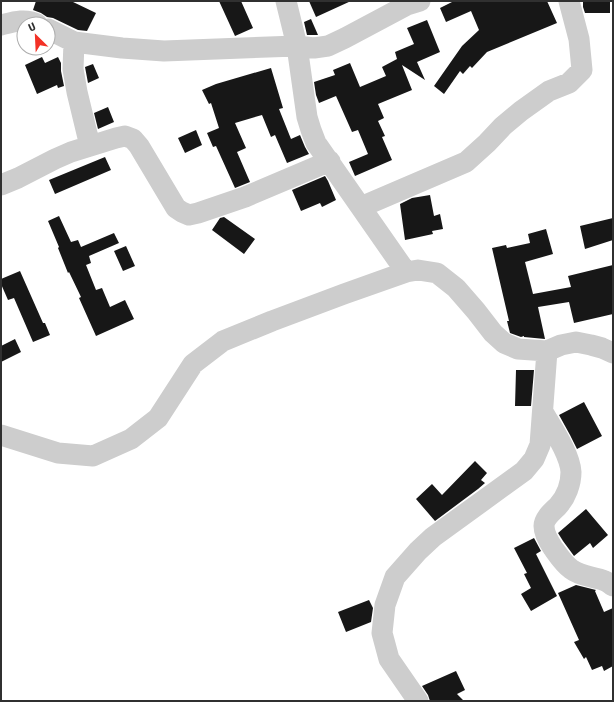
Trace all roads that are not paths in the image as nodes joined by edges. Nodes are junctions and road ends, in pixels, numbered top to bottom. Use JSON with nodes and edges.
{"nodes":[{"id":1,"x":286,"y":1,"type":"edge"},
{"id":2,"x":420,"y":1,"type":"edge"},
{"id":3,"x":570,"y":1,"type":"edge"},
{"id":4,"x":16,"y":21,"type":"edge"},
{"id":5,"x":1,"y":25,"type":"edge"},
{"id":6,"x":56,"y":33,"type":"edge"},
{"id":7,"x":74,"y":42,"type":"junction"},
{"id":8,"x":297,"y":46,"type":"junction"},
{"id":9,"x":90,"y":146,"type":"junction"},
{"id":10,"x":330,"y":161,"type":"junction"},
{"id":11,"x":1,"y":185,"type":"edge"},
{"id":12,"x":361,"y":207,"type":"junction"},
{"id":13,"x":406,"y":272,"type":"junction"},
{"id":14,"x":547,"y":351,"type":"junction"},
{"id":15,"x":613,"y":353,"type":"edge"},
{"id":16,"x":543,"y":412,"type":"junction"},
{"id":17,"x":1,"y":434,"type":"edge"},
{"id":18,"x":613,"y":586,"type":"edge"},
{"id":19,"x":418,"y":701,"type":"edge"}],
"edges":[{"from":1,"to":8,"type":"street"},
{"from":2,"to":8,"type":"street"},
{"from":3,"to":12,"type":"street"},
{"from":4,"to":5,"type":"street"},
{"from":6,"to":7,"type":"street"},
{"from":7,"to":8,"type":"street"},
{"from":7,"to":9,"type":"street"},
{"from":8,"to":10,"type":"street"},
{"from":9,"to":10,"type":"street"},
{"from":9,"to":11,"type":"street"},
{"from":10,"to":12,"type":"street"},
{"from":12,"to":13,"type":"street"},
{"from":13,"to":14,"type":"street"},
{"from":13,"to":17,"type":"street"},
{"from":14,"to":15,"type":"street"},
{"from":14,"to":16,"type":"street"},
{"from":16,"to":18,"type":"street"},
{"from":16,"to":19,"type":"street"}]}
